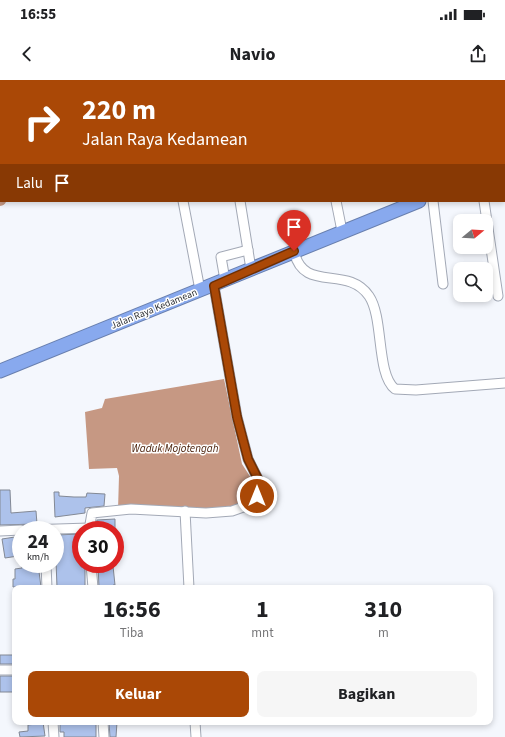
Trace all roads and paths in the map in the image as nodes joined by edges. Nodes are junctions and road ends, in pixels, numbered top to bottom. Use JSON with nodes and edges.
{"nodes":[{"id":1,"x":183,"y":202,"type":"edge"},
{"id":2,"x":240,"y":202,"type":"edge"},
{"id":3,"x":336,"y":202,"type":"edge"},
{"id":4,"x":416,"y":202,"type":"edge"},
{"id":5,"x":433,"y":202,"type":"edge"},
{"id":6,"x":484,"y":202,"type":"edge"},
{"id":7,"x":342,"y":231,"type":"junction"},
{"id":8,"x":248,"y":250,"type":"junction"},
{"id":9,"x":294,"y":251,"type":"junction"},
{"id":10,"x":251,"y":269,"type":"junction"},
{"id":11,"x":219,"y":283,"type":"junction"},
{"id":12,"x":443,"y":284,"type":"dead end"},
{"id":13,"x":200,"y":290,"type":"junction"},
{"id":14,"x":498,"y":296,"type":"dead end"},
{"id":15,"x":0,"y":371,"type":"edge"},
{"id":16,"x":505,"y":383,"type":"edge"},
{"id":17,"x":185,"y":511,"type":"junction"},
{"id":18,"x":90,"y":521,"type":"edge"},
{"id":19,"x":12,"y":530,"type":"edge"},
{"id":20,"x":0,"y":531,"type":"edge"},
{"id":21,"x":46,"y":573,"type":"edge"},
{"id":22,"x":92,"y":573,"type":"edge"},
{"id":23,"x":47,"y":585,"type":"edge"},
{"id":24,"x":93,"y":585,"type":"edge"},
{"id":25,"x":189,"y":585,"type":"edge"},
{"id":26,"x":0,"y":670,"type":"edge"},
{"id":27,"x":12,"y":670,"type":"edge"},
{"id":28,"x":53,"y":725,"type":"edge"},
{"id":29,"x":103,"y":725,"type":"edge"},
{"id":30,"x":195,"y":725,"type":"edge"},
{"id":31,"x":54,"y":737,"type":"edge"},
{"id":32,"x":104,"y":737,"type":"edge"},
{"id":33,"x":196,"y":737,"type":"edge"}],
"edges":[{"from":1,"to":13,"type":"street"},
{"from":2,"to":8,"type":"street"},
{"from":3,"to":7,"type":"street"},
{"from":4,"to":7,"type":"highway","name":"Jalan Raya Kedamean"},
{"from":5,"to":12,"type":"street"},
{"from":6,"to":14,"type":"street"},
{"from":7,"to":9,"type":"highway","name":"Jalan Raya Kedamean"},
{"from":8,"to":10,"type":"street"},
{"from":8,"to":11,"type":"street"},
{"from":9,"to":10,"type":"highway","name":"Jalan Raya Kedamean"},
{"from":9,"to":16,"type":"street"},
{"from":10,"to":11,"type":"highway","name":"Jalan Raya Kedamean"},
{"from":11,"to":13,"type":"highway","name":"Jalan Raya Kedamean"},
{"from":11,"to":17,"type":"street"},
{"from":13,"to":15,"type":"highway","name":"Jalan Raya Kedamean"},
{"from":17,"to":18,"type":"street"},
{"from":17,"to":25,"type":"street"},
{"from":19,"to":20,"type":"street"},
{"from":21,"to":23,"type":"street"},
{"from":22,"to":24,"type":"street"},
{"from":26,"to":27,"type":"street"},
{"from":28,"to":31,"type":"street"},
{"from":29,"to":32,"type":"street"},
{"from":30,"to":33,"type":"street"}]}
